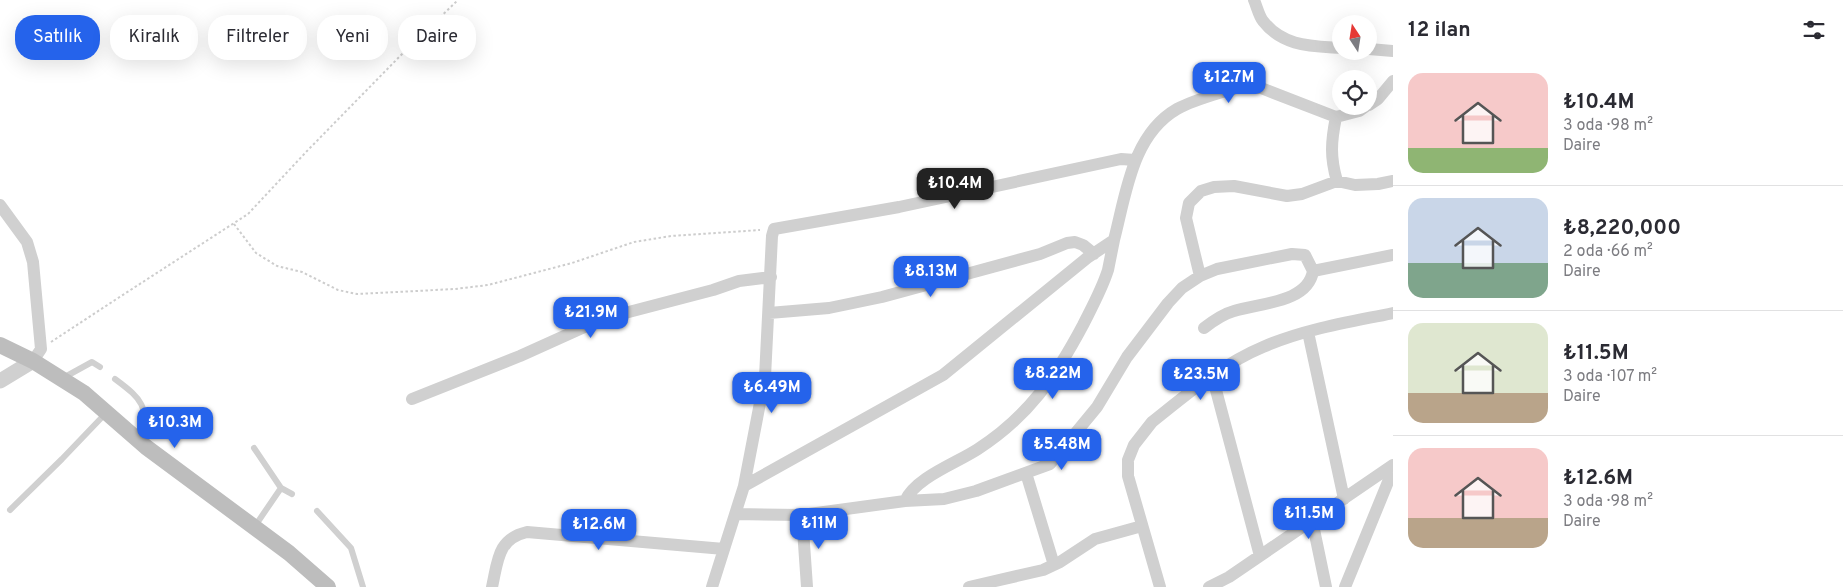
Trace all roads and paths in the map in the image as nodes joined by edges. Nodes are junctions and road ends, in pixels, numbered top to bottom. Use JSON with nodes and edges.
{"nodes":[{"id":1,"x":458,"y":0,"type":"edge"},
{"id":2,"x":1254,"y":0,"type":"edge"},
{"id":3,"x":1332,"y":47,"type":"edge"},
{"id":4,"x":1378,"y":50,"type":"edge"},
{"id":5,"x":1393,"y":51,"type":"edge"},
{"id":6,"x":1393,"y":80,"type":"edge"},
{"id":7,"x":1377,"y":100,"type":"edge"},
{"id":8,"x":1344,"y":115,"type":"edge"},
{"id":9,"x":1336,"y":117,"type":"junction"},
{"id":10,"x":1135,"y":160,"type":"junction"},
{"id":11,"x":1393,"y":181,"type":"edge"},
{"id":12,"x":1337,"y":182,"type":"junction"},
{"id":13,"x":0,"y":205,"type":"edge"},
{"id":14,"x":234,"y":224,"type":"junction"},
{"id":15,"x":774,"y":229,"type":"junction"},
{"id":16,"x":1114,"y":240,"type":"junction"},
{"id":17,"x":1094,"y":254,"type":"junction"},
{"id":18,"x":1393,"y":255,"type":"edge"},
{"id":19,"x":1313,"y":271,"type":"junction"},
{"id":20,"x":1200,"y":276,"type":"junction"},
{"id":21,"x":770,"y":277,"type":"junction"},
{"id":22,"x":1393,"y":312,"type":"edge"},
{"id":23,"x":769,"y":313,"type":"junction"},
{"id":24,"x":1204,"y":328,"type":"dead end"},
{"id":25,"x":1308,"y":332,"type":"junction"},
{"id":26,"x":0,"y":345,"type":"edge"},
{"id":27,"x":37,"y":355,"type":"junction"},
{"id":28,"x":100,"y":367,"type":"dead end"},
{"id":29,"x":1212,"y":375,"type":"junction"},
{"id":30,"x":61,"y":379,"type":"junction"},
{"id":31,"x":115,"y":379,"type":"dead end"},
{"id":32,"x":0,"y":382,"type":"edge"},
{"id":33,"x":412,"y":399,"type":"dead end"},
{"id":34,"x":106,"y":412,"type":"junction"},
{"id":35,"x":146,"y":447,"type":"junction"},
{"id":36,"x":254,"y":448,"type":"dead end"},
{"id":37,"x":1390,"y":472,"type":"edge"},
{"id":38,"x":1026,"y":473,"type":"junction"},
{"id":39,"x":744,"y":486,"type":"junction"},
{"id":40,"x":281,"y":488,"type":"junction"},
{"id":41,"x":292,"y":494,"type":"dead end"},
{"id":42,"x":1344,"y":499,"type":"junction"},
{"id":43,"x":904,"y":501,"type":"junction"},
{"id":44,"x":10,"y":510,"type":"dead end"},
{"id":45,"x":317,"y":511,"type":"dead end"},
{"id":46,"x":735,"y":514,"type":"junction"},
{"id":47,"x":802,"y":515,"type":"junction"},
{"id":48,"x":1312,"y":520,"type":"junction"},
{"id":49,"x":1142,"y":526,"type":"junction"},
{"id":50,"x":254,"y":528,"type":"junction"},
{"id":51,"x":724,"y":549,"type":"junction"},
{"id":52,"x":1260,"y":556,"type":"junction"},
{"id":53,"x":1054,"y":565,"type":"junction"},
{"id":54,"x":307,"y":568,"type":"junction"},
{"id":55,"x":313,"y":587,"type":"edge"},
{"id":56,"x":328,"y":587,"type":"edge"},
{"id":57,"x":363,"y":587,"type":"edge"},
{"id":58,"x":492,"y":587,"type":"edge"},
{"id":59,"x":712,"y":587,"type":"edge"},
{"id":60,"x":807,"y":587,"type":"edge"},
{"id":61,"x":969,"y":587,"type":"edge"},
{"id":62,"x":1160,"y":587,"type":"edge"},
{"id":63,"x":1209,"y":587,"type":"edge"},
{"id":64,"x":1326,"y":587,"type":"edge"},
{"id":65,"x":1345,"y":587,"type":"edge"}],
"edges":[{"from":1,"to":14,"type":"path"},
{"from":2,"to":3,"type":"street"},
{"from":4,"to":5,"type":"street"},
{"from":6,"to":7,"type":"street"},
{"from":8,"to":9,"type":"street"},
{"from":9,"to":10,"type":"street"},
{"from":9,"to":12,"type":"street"},
{"from":10,"to":15,"type":"street"},
{"from":10,"to":16,"type":"street"},
{"from":11,"to":12,"type":"street"},
{"from":12,"to":20,"type":"street"},
{"from":13,"to":27,"type":"street"},
{"from":14,"to":15,"type":"path"},
{"from":14,"to":27,"type":"path"},
{"from":15,"to":21,"type":"street"},
{"from":16,"to":17,"type":"street"},
{"from":16,"to":43,"type":"street"},
{"from":17,"to":23,"type":"street"},
{"from":17,"to":39,"type":"street"},
{"from":18,"to":19,"type":"street"},
{"from":19,"to":20,"type":"street"},
{"from":19,"to":24,"type":"street"},
{"from":20,"to":38,"type":"street"},
{"from":21,"to":23,"type":"street"},
{"from":21,"to":33,"type":"street"},
{"from":22,"to":25,"type":"street"},
{"from":23,"to":39,"type":"street"},
{"from":25,"to":29,"type":"street"},
{"from":25,"to":42,"type":"street"},
{"from":26,"to":27,"type":"main road"},
{"from":27,"to":30,"type":"main road"},
{"from":27,"to":32,"type":"street"},
{"from":28,"to":30,"type":"lane"},
{"from":29,"to":49,"type":"street"},
{"from":29,"to":52,"type":"street"},
{"from":30,"to":34,"type":"main road"},
{"from":31,"to":35,"type":"lane"},
{"from":34,"to":35,"type":"main road"},
{"from":34,"to":44,"type":"lane"},
{"from":35,"to":50,"type":"main road"},
{"from":36,"to":40,"type":"lane"},
{"from":37,"to":42,"type":"street"},
{"from":37,"to":65,"type":"street"},
{"from":38,"to":43,"type":"street"},
{"from":38,"to":53,"type":"street"},
{"from":39,"to":46,"type":"street"},
{"from":40,"to":41,"type":"lane"},
{"from":40,"to":50,"type":"lane"},
{"from":42,"to":48,"type":"street"},
{"from":43,"to":47,"type":"street"},
{"from":45,"to":57,"type":"lane"},
{"from":46,"to":47,"type":"street"},
{"from":46,"to":51,"type":"street"},
{"from":47,"to":60,"type":"street"},
{"from":48,"to":52,"type":"street"},
{"from":48,"to":64,"type":"street"},
{"from":49,"to":53,"type":"street"},
{"from":49,"to":62,"type":"street"},
{"from":50,"to":54,"type":"main road"},
{"from":51,"to":58,"type":"street"},
{"from":51,"to":59,"type":"street"},
{"from":52,"to":63,"type":"street"},
{"from":53,"to":61,"type":"street"},
{"from":54,"to":55,"type":"street"},
{"from":54,"to":56,"type":"main road"}]}
